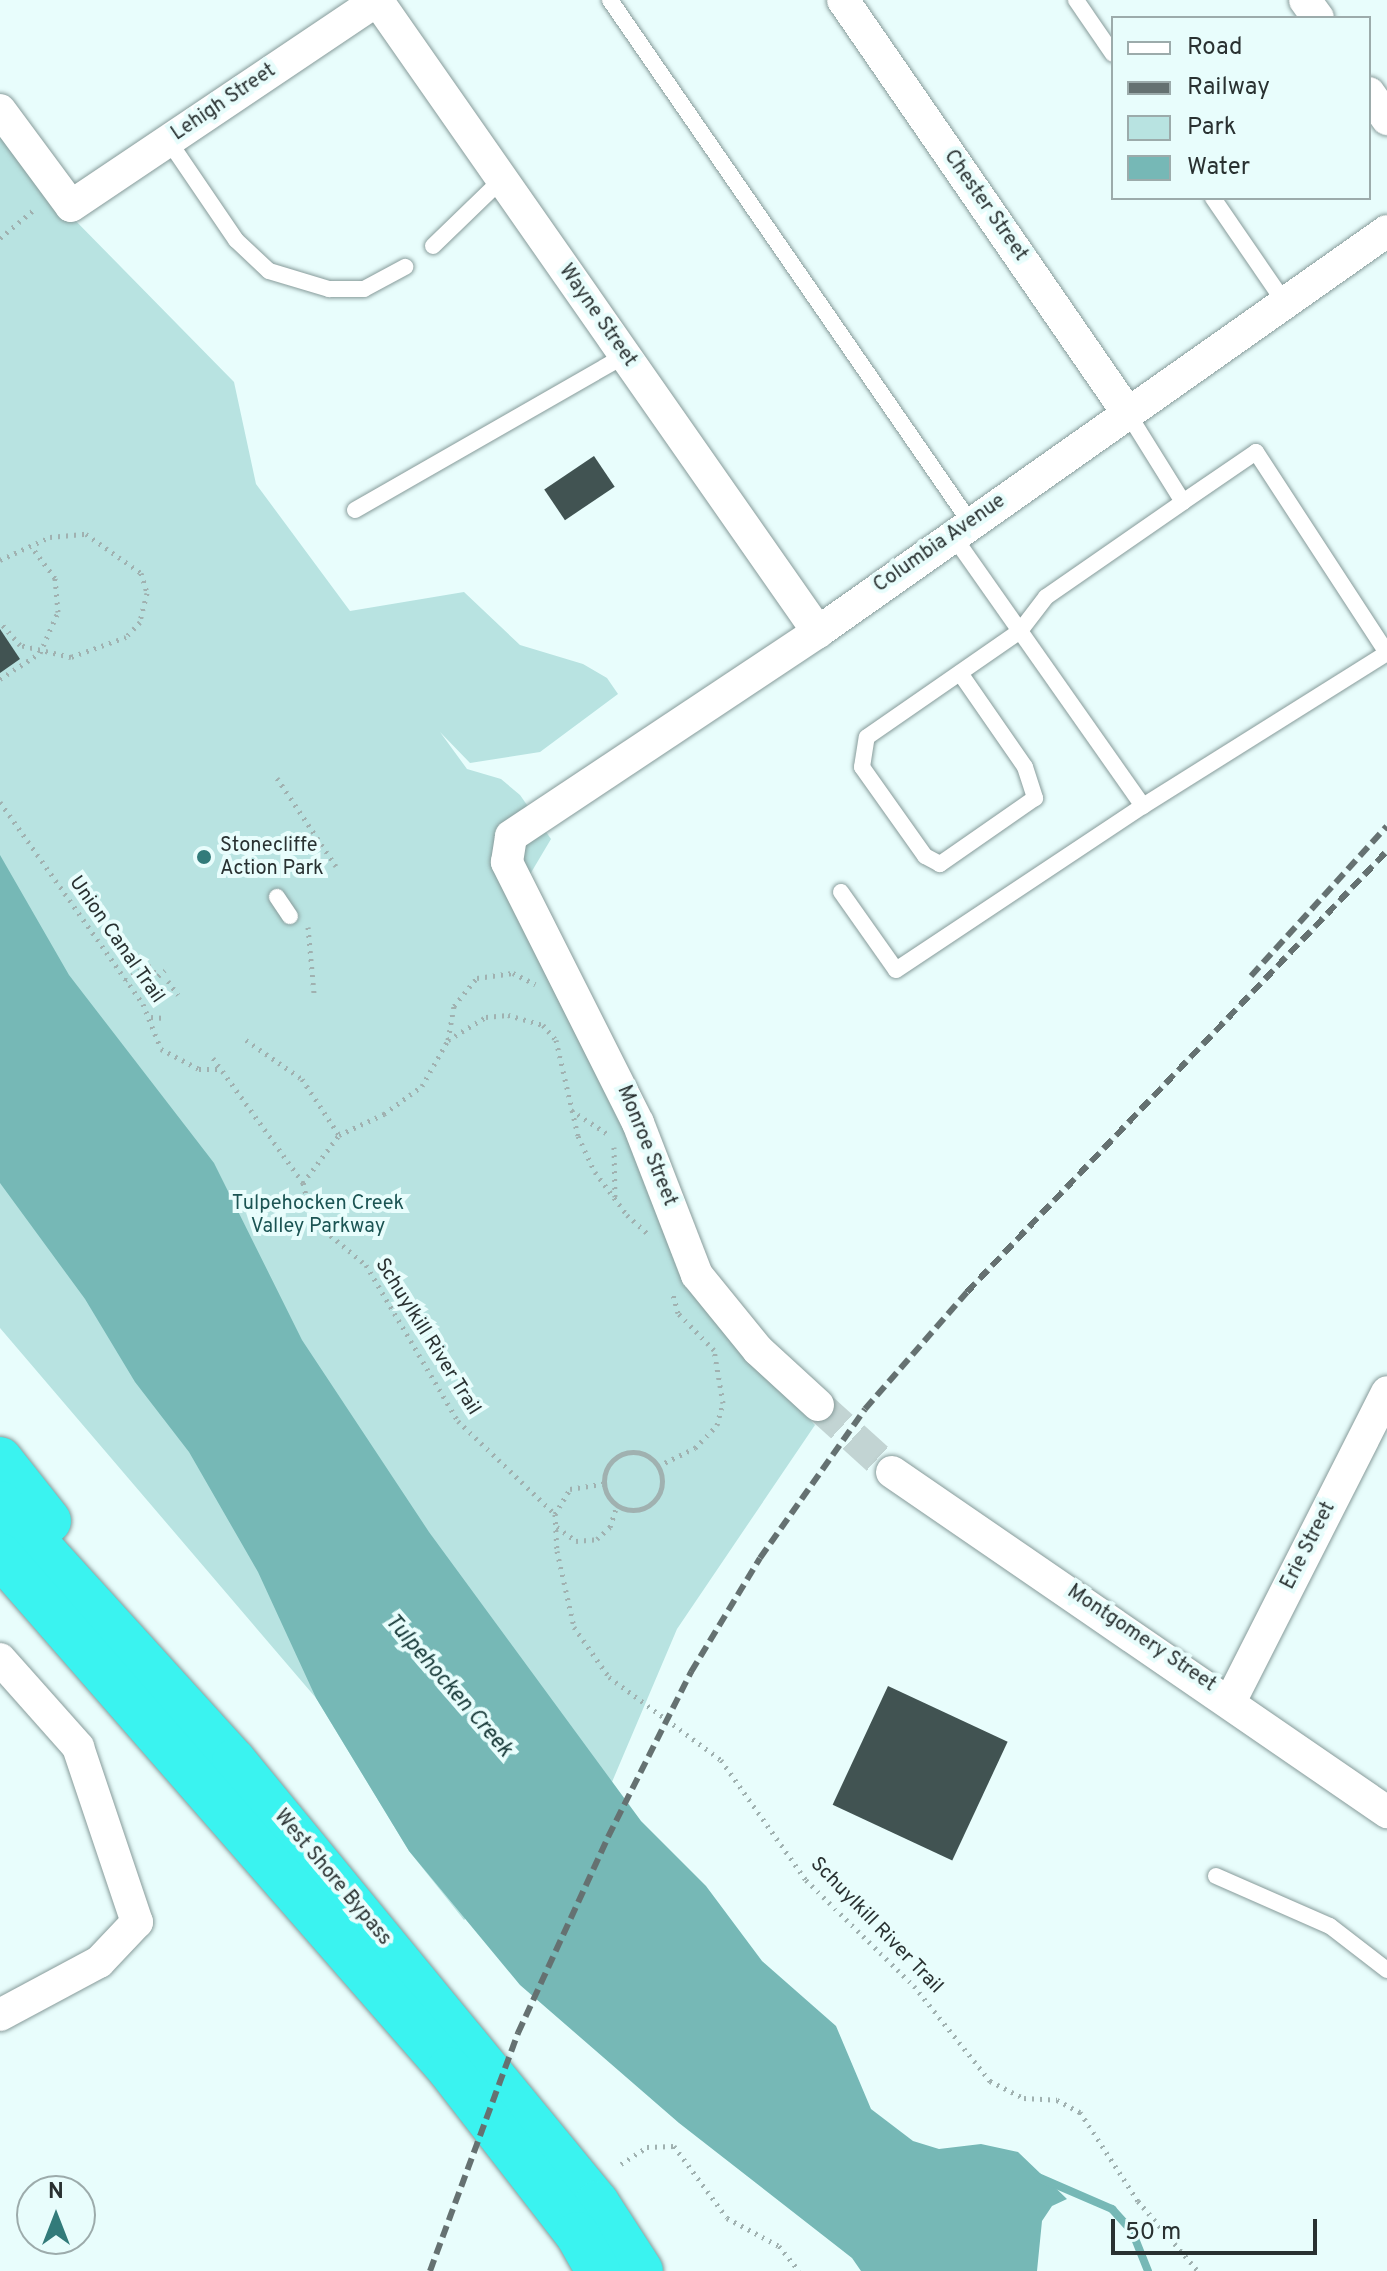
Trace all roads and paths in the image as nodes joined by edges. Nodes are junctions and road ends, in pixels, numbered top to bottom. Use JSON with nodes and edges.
{"nodes":[{"id":1,"x":377,"y":0,"type":"edge"},
{"id":2,"x":610,"y":0,"type":"edge"},
{"id":3,"x":843,"y":0,"type":"edge"},
{"id":4,"x":1076,"y":0,"type":"edge"},
{"id":5,"x":1111,"y":51,"type":"edge"},
{"id":6,"x":1371,"y":96,"type":"edge"},
{"id":7,"x":0,"y":110,"type":"edge"},
{"id":8,"x":1387,"y":119,"type":"edge"},
{"id":9,"x":168,"y":140,"type":"junction"},
{"id":10,"x":501,"y":180,"type":"junction"},
{"id":11,"x":65,"y":198,"type":"junction"},
{"id":12,"x":1214,"y":200,"type":"edge"},
{"id":13,"x":1387,"y":231,"type":"edge"},
{"id":14,"x":0,"y":238,"type":"edge"},
{"id":15,"x":433,"y":246,"type":"dead end"},
{"id":16,"x":405,"y":267,"type":"dead end"},
{"id":17,"x":1285,"y":303,"type":"junction"},
{"id":18,"x":624,"y":356,"type":"junction"},
{"id":19,"x":1127,"y":412,"type":"junction"},
{"id":20,"x":1183,"y":502,"type":"junction"},
{"id":21,"x":355,"y":510,"type":"dead end"},
{"id":22,"x":961,"y":528,"type":"junction"},
{"id":23,"x":31,"y":546,"type":"junction"},
{"id":24,"x":0,"y":560,"type":"edge"},
{"id":25,"x":0,"y":622,"type":"edge"},
{"id":26,"x":1020,"y":631,"type":"junction"},
{"id":27,"x":818,"y":632,"type":"junction"},
{"id":28,"x":40,"y":653,"type":"junction"},
{"id":29,"x":960,"y":673,"type":"junction"},
{"id":30,"x":0,"y":679,"type":"edge"},
{"id":31,"x":277,"y":778,"type":"dead end"},
{"id":32,"x":0,"y":802,"type":"edge"},
{"id":33,"x":1143,"y":806,"type":"junction"},
{"id":34,"x":507,"y":862,"type":"joint"},
{"id":35,"x":336,"y":866,"type":"dead end"},
{"id":36,"x":841,"y":892,"type":"dead end"},
{"id":37,"x":277,"y":897,"type":"dead end"},
{"id":38,"x":290,"y":916,"type":"dead end"},
{"id":39,"x":308,"y":920,"type":"dead end"},
{"id":40,"x":165,"y":970,"type":"dead end"},
{"id":41,"x":125,"y":980,"type":"junction"},
{"id":42,"x":168,"y":981,"type":"dead end"},
{"id":43,"x":541,"y":990,"type":"dead end"},
{"id":44,"x":314,"y":993,"type":"dead end"},
{"id":45,"x":178,"y":995,"type":"dead end"},
{"id":46,"x":151,"y":1017,"type":"junction"},
{"id":47,"x":165,"y":1018,"type":"dead end"},
{"id":48,"x":551,"y":1018,"type":"dead end"},
{"id":49,"x":246,"y":1040,"type":"dead end"},
{"id":50,"x":448,"y":1040,"type":"junction"},
{"id":51,"x":556,"y":1040,"type":"junction"},
{"id":52,"x":213,"y":1058,"type":"dead end"},
{"id":53,"x":219,"y":1069,"type":"junction"},
{"id":54,"x":570,"y":1110,"type":"junction"},
{"id":55,"x":339,"y":1135,"type":"junction"},
{"id":56,"x":303,"y":1183,"type":"junction"},
{"id":57,"x":615,"y":1198,"type":"junction"},
{"id":58,"x":655,"y":1240,"type":"dead end"},
{"id":59,"x":672,"y":1284,"type":"dead end"},
{"id":60,"x":1387,"y":1392,"type":"edge"},
{"id":61,"x":818,"y":1405,"type":"tunnel mouth"},
{"id":62,"x":0,"y":1459,"type":"edge"},
{"id":63,"x":658,"y":1466,"type":"junction"},
{"id":64,"x":892,"y":1472,"type":"tunnel mouth"},
{"id":65,"x":603,"y":1484,"type":"junction"},
{"id":66,"x":0,"y":1503,"type":"edge"},
{"id":67,"x":617,"y":1506,"type":"junction"},
{"id":68,"x":555,"y":1514,"type":"junction"},
{"id":69,"x":557,"y":1526,"type":"junction"},
{"id":70,"x":0,"y":1555,"type":"edge"},
{"id":71,"x":0,"y":1659,"type":"edge"},
{"id":72,"x":1231,"y":1700,"type":"junction"},
{"id":73,"x":1387,"y":1812,"type":"edge"},
{"id":74,"x":1216,"y":1876,"type":"dead end"},
{"id":75,"x":1387,"y":1970,"type":"edge"},
{"id":76,"x":416,"y":1979,"type":"junction"},
{"id":77,"x":0,"y":2015,"type":"edge"},
{"id":78,"x":621,"y":2164,"type":"dead end"},
{"id":79,"x":607,"y":2219,"type":"junction"},
{"id":80,"x":598,"y":2271,"type":"edge"},
{"id":81,"x":641,"y":2271,"type":"edge"},
{"id":82,"x":648,"y":2271,"type":"edge"},
{"id":83,"x":799,"y":2271,"type":"edge"},
{"id":84,"x":1198,"y":2271,"type":"edge"}],
"edges":[{"from":1,"to":9,"type":"street","name":"Lehigh Street"},
{"from":1,"to":10,"type":"street","name":"Wayne Street"},
{"from":2,"to":22,"type":"lane"},
{"from":3,"to":19,"type":"street","name":"Chester Street"},
{"from":4,"to":5,"type":"lane"},
{"from":6,"to":8,"type":"street"},
{"from":7,"to":11,"type":"street"},
{"from":9,"to":11,"type":"street","name":"Lehigh Street"},
{"from":9,"to":16,"type":"lane"},
{"from":10,"to":15,"type":"lane"},
{"from":10,"to":18,"type":"street","name":"Wayne Street"},
{"from":11,"to":14,"type":"path"},
{"from":12,"to":17,"type":"lane"},
{"from":13,"to":17,"type":"street","name":"Columbia Avenue"},
{"from":17,"to":19,"type":"street","name":"Columbia Avenue"},
{"from":18,"to":21,"type":"lane"},
{"from":18,"to":27,"type":"street","name":"Wayne Street"},
{"from":19,"to":20,"type":"lane"},
{"from":19,"to":22,"type":"street","name":"Columbia Avenue"},
{"from":20,"to":26,"type":"lane"},
{"from":20,"to":33,"type":"lane"},
{"from":22,"to":26,"type":"lane"},
{"from":22,"to":27,"type":"street","name":"Columbia Avenue"},
{"from":23,"to":24,"type":"path"},
{"from":23,"to":28,"type":"path"},
{"from":23,"to":28,"type":"path"},
{"from":25,"to":28,"type":"path"},
{"from":26,"to":29,"type":"lane"},
{"from":26,"to":33,"type":"lane"},
{"from":27,"to":34,"type":"street","name":"Columbia Avenue"},
{"from":28,"to":30,"type":"path"},
{"from":29,"to":29,"type":"lane"},
{"from":31,"to":35,"type":"path"},
{"from":32,"to":41,"type":"path","name":"Union Canal Trail"},
{"from":33,"to":36,"type":"lane"},
{"from":34,"to":61,"type":"street","name":"Monroe Street"},
{"from":37,"to":38,"type":"lane"},
{"from":39,"to":44,"type":"path"},
{"from":40,"to":41,"type":"path"},
{"from":41,"to":46,"type":"path","name":"Union Canal Trail"},
{"from":42,"to":45,"type":"path"},
{"from":43,"to":50,"type":"path"},
{"from":46,"to":47,"type":"path"},
{"from":46,"to":53,"type":"path","name":"Union Canal Trail"},
{"from":48,"to":51,"type":"path"},
{"from":49,"to":55,"type":"path"},
{"from":50,"to":51,"type":"path"},
{"from":50,"to":55,"type":"path"},
{"from":51,"to":54,"type":"path"},
{"from":52,"to":53,"type":"path","name":"Schuylkill River Trail"},
{"from":53,"to":56,"type":"path","name":"Schuylkill River Trail"},
{"from":54,"to":57,"type":"path"},
{"from":54,"to":57,"type":"path"},
{"from":55,"to":56,"type":"path"},
{"from":56,"to":68,"type":"path","name":"Schuylkill River Trail"},
{"from":57,"to":58,"type":"path"},
{"from":59,"to":63,"type":"path"},
{"from":60,"to":72,"type":"street","name":"Erie Street"},
{"from":62,"to":76,"type":"highway"},
{"from":63,"to":65,"type":"path"},
{"from":63,"to":67,"type":"path"},
{"from":64,"to":72,"type":"street","name":"Montgomery Street"},
{"from":65,"to":67,"type":"path"},
{"from":65,"to":68,"type":"path"},
{"from":66,"to":76,"type":"highway","name":"West Shore Bypass"},
{"from":67,"to":69,"type":"path"},
{"from":68,"to":69,"type":"path","name":"Schuylkill River Trail"},
{"from":69,"to":84,"type":"path","name":"Schuylkill River Trail"},
{"from":70,"to":80,"type":"highway","name":"West Shore Bypass"},
{"from":71,"to":77,"type":"street"},
{"from":72,"to":73,"type":"street","name":"Montgomery Street"},
{"from":74,"to":75,"type":"lane"},
{"from":76,"to":79,"type":"highway","name":"West Shore Bypass"},
{"from":78,"to":83,"type":"path"},
{"from":79,"to":81,"type":"highway","name":"West Shore Bypass"},
{"from":79,"to":82,"type":"highway"}]}
